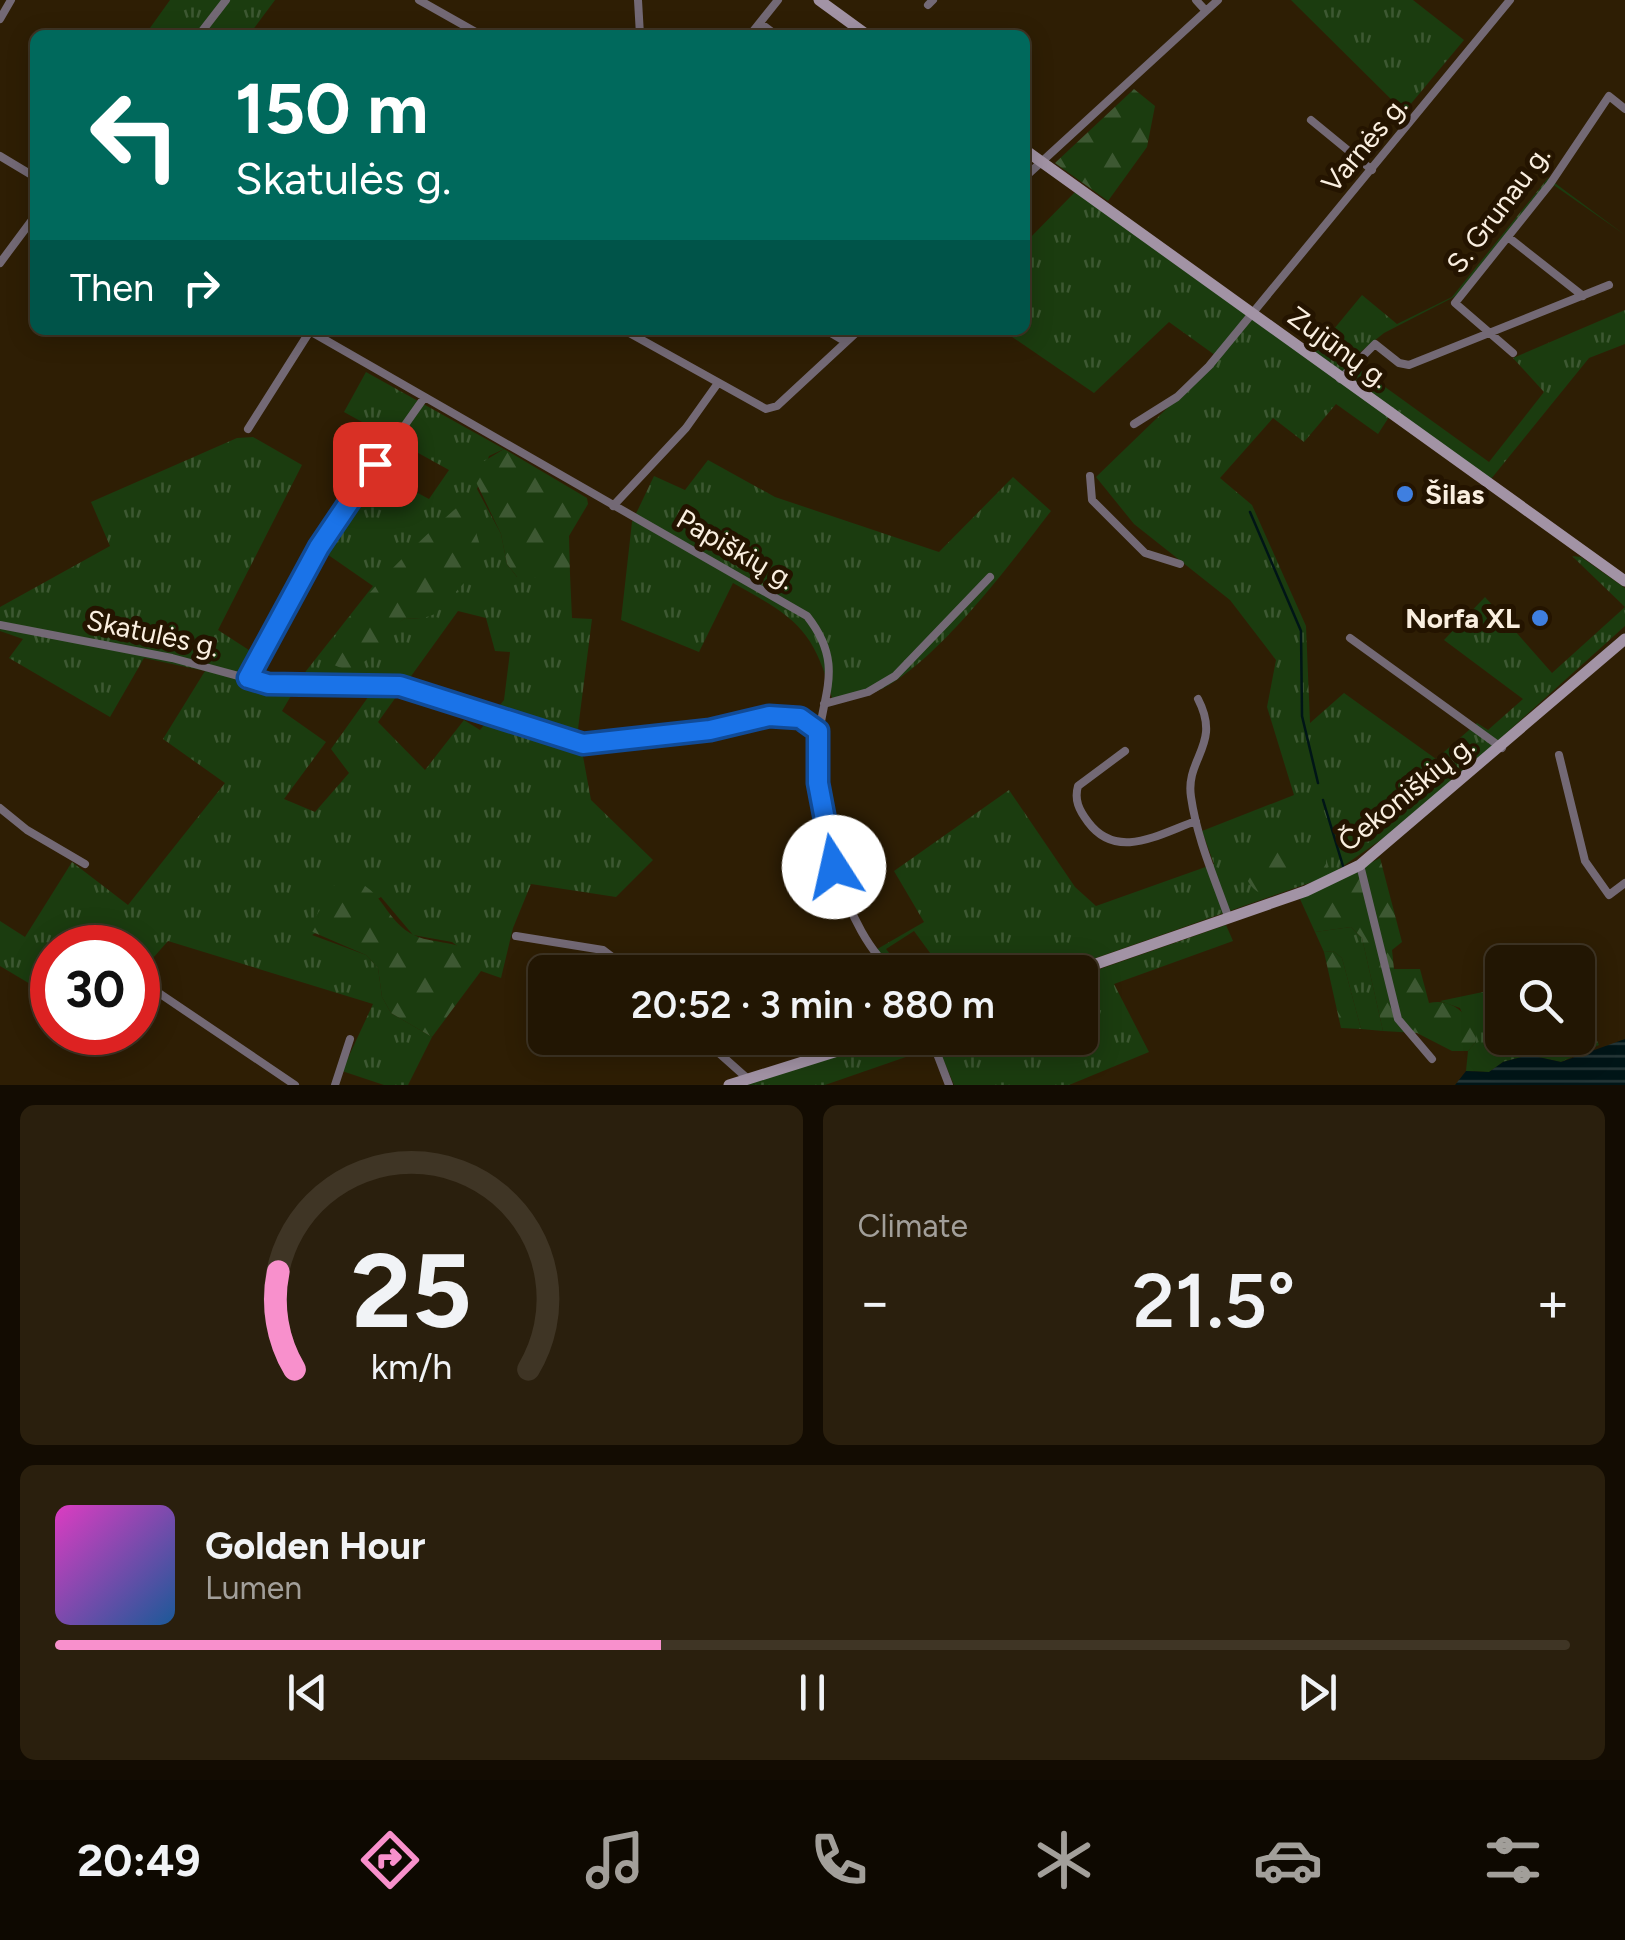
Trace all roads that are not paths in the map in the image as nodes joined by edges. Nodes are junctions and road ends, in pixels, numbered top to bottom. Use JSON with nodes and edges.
{"nodes":[{"id":1,"x":11,"y":0,"type":"edge"},
{"id":2,"x":226,"y":0,"type":"edge"},
{"id":3,"x":419,"y":0,"type":"edge"},
{"id":4,"x":638,"y":0,"type":"edge"},
{"id":5,"x":778,"y":0,"type":"edge"},
{"id":6,"x":820,"y":0,"type":"edge"},
{"id":7,"x":1196,"y":0,"type":"edge"},
{"id":8,"x":1218,"y":0,"type":"edge"},
{"id":9,"x":1510,"y":0,"type":"edge"},
{"id":10,"x":1206,"y":11,"type":"junction"},
{"id":11,"x":0,"y":19,"type":"edge"},
{"id":12,"x":760,"y":24,"type":"junction"},
{"id":13,"x":203,"y":30,"type":"edge"},
{"id":14,"x":472,"y":30,"type":"edge"},
{"id":15,"x":640,"y":30,"type":"edge"},
{"id":16,"x":755,"y":30,"type":"edge"},
{"id":17,"x":769,"y":30,"type":"edge"},
{"id":18,"x":860,"y":30,"type":"edge"},
{"id":19,"x":1625,"y":109,"type":"edge"},
{"id":20,"x":1311,"y":120,"type":"dead end"},
{"id":21,"x":1030,"y":154,"type":"edge"},
{"id":22,"x":0,"y":156,"type":"edge"},
{"id":23,"x":1042,"y":162,"type":"junction"},
{"id":24,"x":1372,"y":170,"type":"junction"},
{"id":25,"x":1030,"y":173,"type":"edge"},
{"id":26,"x":30,"y":174,"type":"edge"},
{"id":27,"x":30,"y":223,"type":"edge"},
{"id":28,"x":1508,"y":237,"type":"junction"},
{"id":29,"x":0,"y":263,"type":"edge"},
{"id":30,"x":1609,"y":285,"type":"dead end"},
{"id":31,"x":1583,"y":296,"type":"junction"},
{"id":32,"x":1251,"y":315,"type":"junction"},
{"id":33,"x":1491,"y":334,"type":"junction"},
{"id":34,"x":307,"y":335,"type":"edge"},
{"id":35,"x":316,"y":335,"type":"edge"},
{"id":36,"x":633,"y":335,"type":"edge"},
{"id":37,"x":834,"y":335,"type":"edge"},
{"id":38,"x":853,"y":335,"type":"edge"},
{"id":39,"x":846,"y":342,"type":"junction"},
{"id":40,"x":1513,"y":353,"type":"dead end"},
{"id":41,"x":1340,"y":379,"type":"junction"},
{"id":42,"x":718,"y":383,"type":"junction"},
{"id":43,"x":424,"y":398,"type":"junction"},
{"id":44,"x":1134,"y":424,"type":"dead end"},
{"id":45,"x":248,"y":430,"type":"dead end"},
{"id":46,"x":1090,"y":476,"type":"dead end"},
{"id":47,"x":614,"y":506,"type":"junction"},
{"id":48,"x":1180,"y":564,"type":"dead end"},
{"id":49,"x":990,"y":577,"type":"dead end"},
{"id":50,"x":1625,"y":582,"type":"edge"},
{"id":51,"x":0,"y":625,"type":"edge"},
{"id":52,"x":1350,"y":638,"type":"dead end"},
{"id":53,"x":1625,"y":639,"type":"edge"},
{"id":54,"x":248,"y":678,"type":"junction"},
{"id":55,"x":1198,"y":698,"type":"dead end"},
{"id":56,"x":824,"y":704,"type":"junction"},
{"id":57,"x":818,"y":731,"type":"junction"},
{"id":58,"x":1502,"y":748,"type":"junction"},
{"id":59,"x":1124,"y":751,"type":"dead end"},
{"id":60,"x":1559,"y":755,"type":"dead end"},
{"id":61,"x":0,"y":808,"type":"edge"},
{"id":62,"x":1196,"y":821,"type":"junction"},
{"id":63,"x":85,"y":864,"type":"dead end"},
{"id":64,"x":1360,"y":866,"type":"junction"},
{"id":65,"x":1625,"y":883,"type":"edge"},
{"id":66,"x":1229,"y":919,"type":"junction"},
{"id":67,"x":516,"y":936,"type":"dead end"},
{"id":68,"x":610,"y":955,"type":"edge"},
{"id":69,"x":877,"y":955,"type":"edge"},
{"id":70,"x":1098,"y":964,"type":"edge"},
{"id":71,"x":160,"y":994,"type":"edge"},
{"id":72,"x":350,"y":1039,"type":"dead end"},
{"id":73,"x":721,"y":1055,"type":"edge"},
{"id":74,"x":825,"y":1055,"type":"edge"},
{"id":75,"x":937,"y":1055,"type":"edge"},
{"id":76,"x":1432,"y":1060,"type":"dead end"},
{"id":77,"x":748,"y":1079,"type":"junction"},
{"id":78,"x":295,"y":1085,"type":"edge"},
{"id":79,"x":335,"y":1085,"type":"edge"},
{"id":80,"x":729,"y":1085,"type":"edge"},
{"id":81,"x":948,"y":1085,"type":"edge"}],
"edges":[{"from":1,"to":11,"type":"street"},
{"from":2,"to":13,"type":"street"},
{"from":3,"to":14,"type":"street"},
{"from":4,"to":15,"type":"street"},
{"from":5,"to":12,"type":"street"},
{"from":6,"to":18,"type":"main road"},
{"from":7,"to":10,"type":"street"},
{"from":8,"to":10,"type":"street"},
{"from":9,"to":24,"type":"street","name":"Varnės g."},
{"from":10,"to":23,"type":"street"},
{"from":12,"to":16,"type":"street"},
{"from":12,"to":17,"type":"street"},
{"from":19,"to":28,"type":"street","name":"S. Grunau g."},
{"from":20,"to":24,"type":"street"},
{"from":21,"to":23,"type":"main road","name":"Zujūnų g."},
{"from":22,"to":26,"type":"street"},
{"from":23,"to":25,"type":"street"},
{"from":23,"to":32,"type":"main road","name":"Zujūnų g."},
{"from":24,"to":32,"type":"street","name":"Varnės g."},
{"from":27,"to":29,"type":"street"},
{"from":28,"to":31,"type":"street"},
{"from":28,"to":33,"type":"street","name":"S. Grunau g."},
{"from":30,"to":31,"type":"street"},
{"from":31,"to":33,"type":"street"},
{"from":32,"to":41,"type":"main road","name":"Zujūnų g."},
{"from":32,"to":44,"type":"street","name":"Varnės g."},
{"from":33,"to":40,"type":"street","name":"S. Grunau g."},
{"from":33,"to":41,"type":"street"},
{"from":34,"to":45,"type":"street"},
{"from":35,"to":43,"type":"street","name":"Papiškių g."},
{"from":36,"to":42,"type":"street"},
{"from":37,"to":39,"type":"street"},
{"from":38,"to":39,"type":"street"},
{"from":39,"to":42,"type":"street"},
{"from":41,"to":50,"type":"main road","name":"Zujūnų g."},
{"from":42,"to":47,"type":"street"},
{"from":43,"to":47,"type":"street","name":"Papiškių g."},
{"from":43,"to":54,"type":"street"},
{"from":46,"to":48,"type":"street"},
{"from":47,"to":56,"type":"street","name":"Papiškių g."},
{"from":49,"to":56,"type":"street"},
{"from":51,"to":54,"type":"street","name":"Skatulės g."},
{"from":52,"to":58,"type":"street"},
{"from":53,"to":58,"type":"main road","name":"Čekoniškių g."},
{"from":54,"to":57,"type":"street","name":"Skatulės g."},
{"from":55,"to":62,"type":"street"},
{"from":56,"to":57,"type":"street","name":"Papiškių g."},
{"from":57,"to":69,"type":"street","name":"Papiškių g."},
{"from":58,"to":64,"type":"main road","name":"Čekoniškių g."},
{"from":59,"to":62,"type":"street"},
{"from":60,"to":65,"type":"street"},
{"from":61,"to":63,"type":"street"},
{"from":62,"to":66,"type":"street"},
{"from":64,"to":66,"type":"main road","name":"Čekoniškių g."},
{"from":64,"to":76,"type":"street"},
{"from":66,"to":70,"type":"main road","name":"Čekoniškių g."},
{"from":67,"to":68,"type":"street"},
{"from":71,"to":78,"type":"street"},
{"from":72,"to":79,"type":"street"},
{"from":73,"to":77,"type":"street"},
{"from":74,"to":77,"type":"main road"},
{"from":75,"to":81,"type":"street"},
{"from":77,"to":80,"type":"main road"}]}
